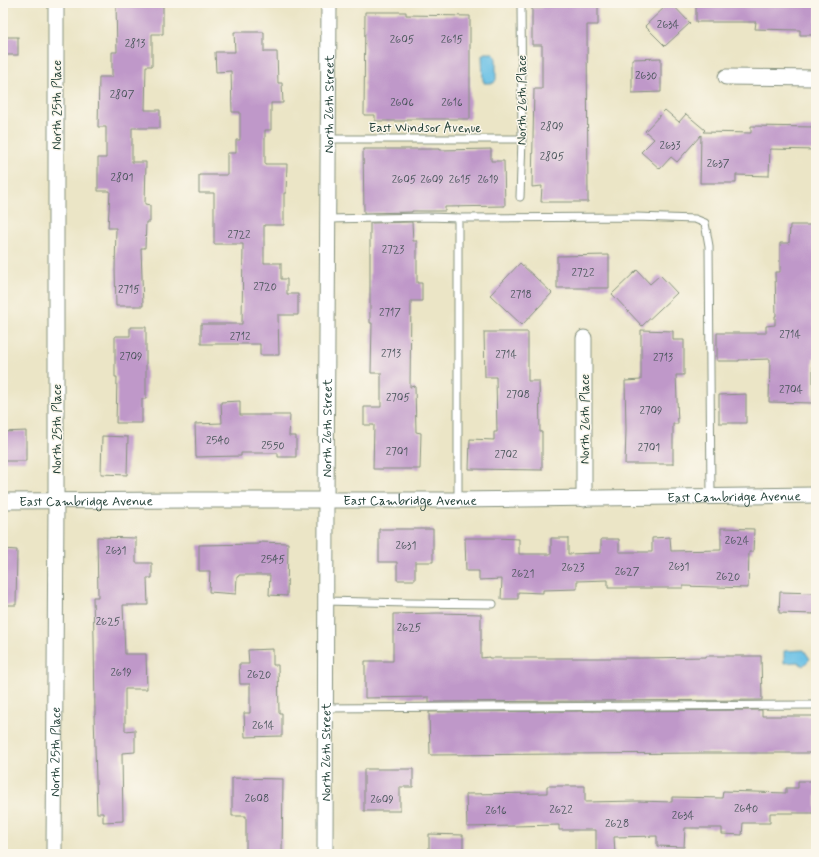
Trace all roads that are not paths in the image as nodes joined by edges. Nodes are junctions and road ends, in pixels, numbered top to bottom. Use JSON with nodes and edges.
{"nodes":[{"id":1,"x":56,"y":3,"type":"edge"},
{"id":2,"x":329,"y":3,"type":"edge"},
{"id":3,"x":521,"y":3,"type":"edge"},
{"id":4,"x":726,"y":77,"type":"dead end"},
{"id":5,"x":816,"y":78,"type":"edge"},
{"id":6,"x":328,"y":139,"type":"junction"},
{"id":7,"x":522,"y":140,"type":"junction"},
{"id":8,"x":520,"y":197,"type":"dead end"},
{"id":9,"x":458,"y":218,"type":"junction"},
{"id":10,"x":328,"y":219,"type":"junction"},
{"id":11,"x":584,"y":338,"type":"dead end"},
{"id":12,"x":816,"y":495,"type":"edge"},
{"id":13,"x":711,"y":497,"type":"junction"},
{"id":14,"x":584,"y":499,"type":"junction"},
{"id":15,"x":326,"y":500,"type":"junction"},
{"id":16,"x":458,"y":500,"type":"junction"},
{"id":17,"x":3,"y":501,"type":"edge"},
{"id":18,"x":56,"y":501,"type":"junction"},
{"id":19,"x":326,"y":601,"type":"junction"},
{"id":20,"x":493,"y":604,"type":"dead end"},
{"id":21,"x":816,"y":705,"type":"edge"},
{"id":22,"x":326,"y":708,"type":"junction"},
{"id":23,"x":54,"y":854,"type":"edge"},
{"id":24,"x":325,"y":854,"type":"edge"}],
"edges":[{"from":1,"to":18,"type":"street","name":"North 25th Place"},
{"from":2,"to":6,"type":"street","name":"North 26th Street"},
{"from":3,"to":7,"type":"lane","name":"North 26th Place"},
{"from":4,"to":5,"type":"street"},
{"from":6,"to":7,"type":"lane","name":"East Windsor Avenue"},
{"from":6,"to":10,"type":"street","name":"North 26th Street"},
{"from":7,"to":8,"type":"lane","name":"North 26th Place"},
{"from":9,"to":10,"type":"lane"},
{"from":9,"to":13,"type":"lane"},
{"from":9,"to":16,"type":"lane"},
{"from":10,"to":15,"type":"street","name":"North 26th Street"},
{"from":11,"to":14,"type":"street","name":"North 26th Place"},
{"from":12,"to":13,"type":"street","name":"East Cambridge Avenue"},
{"from":13,"to":14,"type":"street","name":"East Cambridge Avenue"},
{"from":14,"to":16,"type":"street","name":"East Cambridge Avenue"},
{"from":15,"to":16,"type":"street","name":"East Cambridge Avenue"},
{"from":15,"to":18,"type":"street","name":"East Cambridge Avenue"},
{"from":15,"to":19,"type":"street","name":"North 26th Street"},
{"from":17,"to":18,"type":"street","name":"East Cambridge Avenue"},
{"from":18,"to":23,"type":"street","name":"North 25th Place"},
{"from":19,"to":20,"type":"lane"},
{"from":19,"to":22,"type":"street","name":"North 26th Street"},
{"from":21,"to":22,"type":"lane"},
{"from":22,"to":24,"type":"street","name":"North 26th Street"}]}
